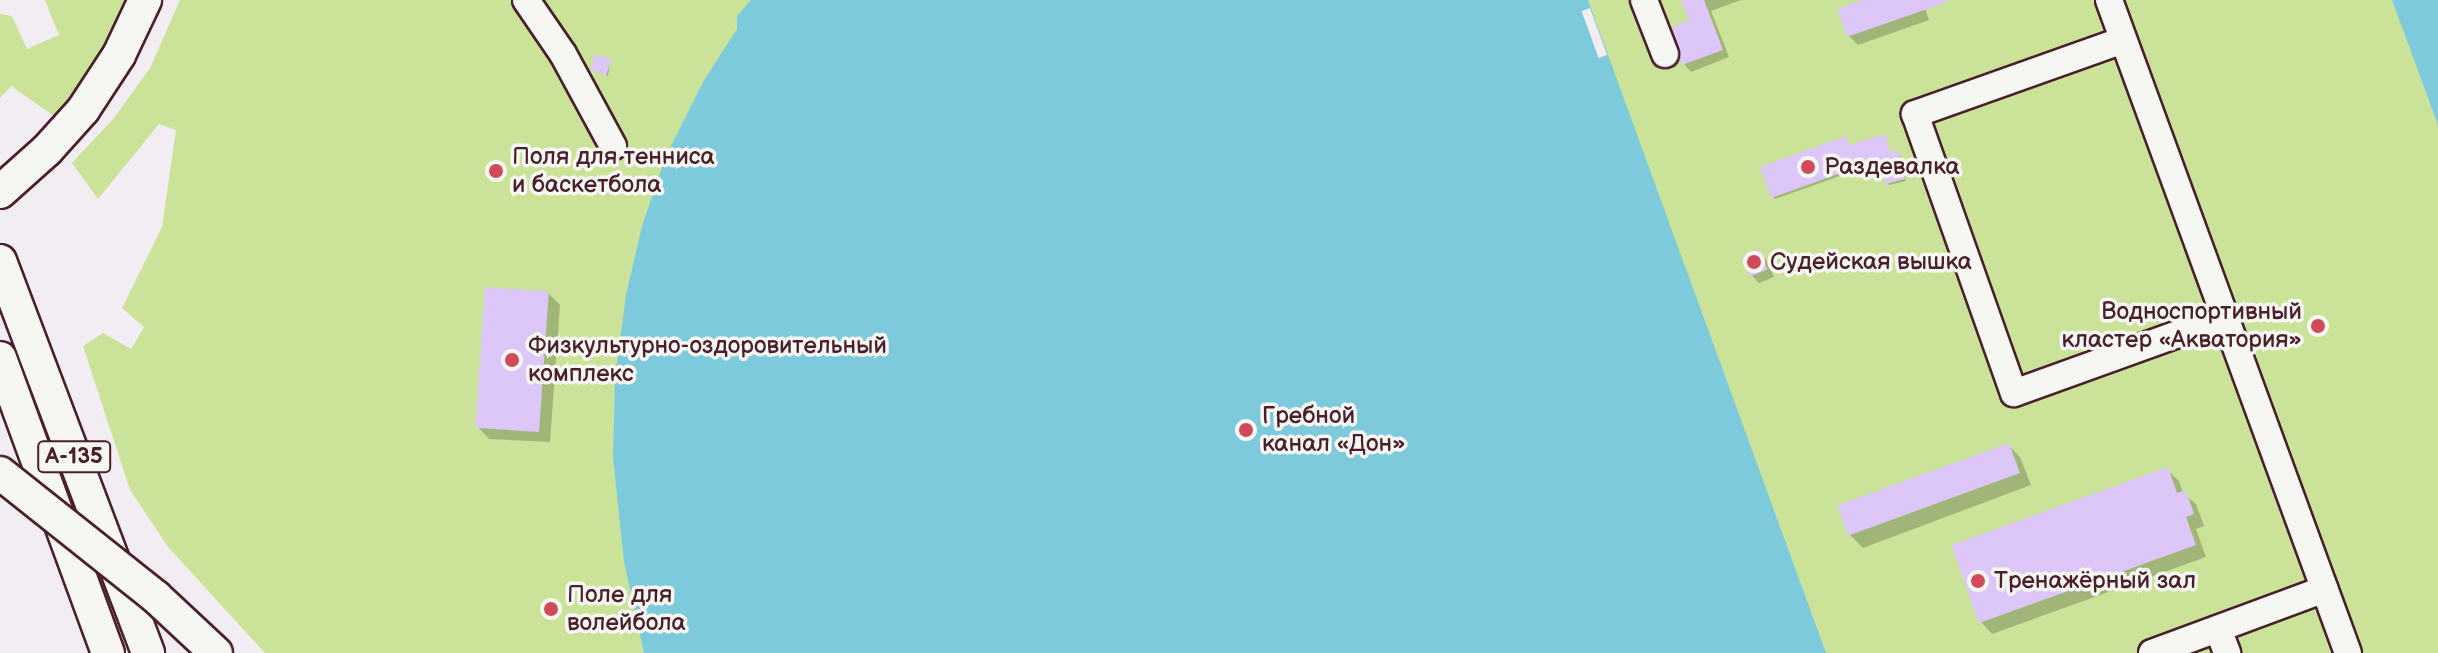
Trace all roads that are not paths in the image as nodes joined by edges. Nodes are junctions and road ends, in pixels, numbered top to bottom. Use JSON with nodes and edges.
{"nodes":[{"id":1,"x":145,"y":0,"type":"edge"},
{"id":2,"x":526,"y":0,"type":"edge"},
{"id":3,"x":1644,"y":0,"type":"edge"},
{"id":4,"x":2109,"y":0,"type":"edge"},
{"id":5,"x":2123,"y":40,"type":"junction"},
{"id":6,"x":1665,"y":54,"type":"dead end"},
{"id":7,"x":613,"y":146,"type":"dead end"},
{"id":8,"x":0,"y":192,"type":"edge"},
{"id":9,"x":0,"y":261,"type":"edge"},
{"id":10,"x":2225,"y":317,"type":"junction"},
{"id":11,"x":0,"y":358,"type":"edge"},
{"id":12,"x":0,"y":473,"type":"edge"},
{"id":13,"x":2325,"y":589,"type":"junction"},
{"id":14,"x":2222,"y":641,"type":"edge"},
{"id":15,"x":108,"y":653,"type":"edge"},
{"id":16,"x":148,"y":653,"type":"edge"},
{"id":17,"x":216,"y":653,"type":"edge"},
{"id":18,"x":2152,"y":653,"type":"edge"},
{"id":19,"x":2348,"y":653,"type":"edge"}],
"edges":[{"from":1,"to":8,"type":"main road"},
{"from":2,"to":7,"type":"street"},
{"from":3,"to":6,"type":"street"},
{"from":4,"to":5,"type":"street"},
{"from":5,"to":10,"type":"street"},
{"from":5,"to":10,"type":"street"},
{"from":9,"to":16,"type":"main road","number":"А-135","bridge":true},
{"from":10,"to":13,"type":"street"},
{"from":11,"to":15,"type":"main road","number":"А-135","bridge":true},
{"from":12,"to":17,"type":"main road","bridge":true},
{"from":13,"to":14,"type":"street"},
{"from":13,"to":19,"type":"street"},
{"from":14,"to":18,"type":"street"}]}
